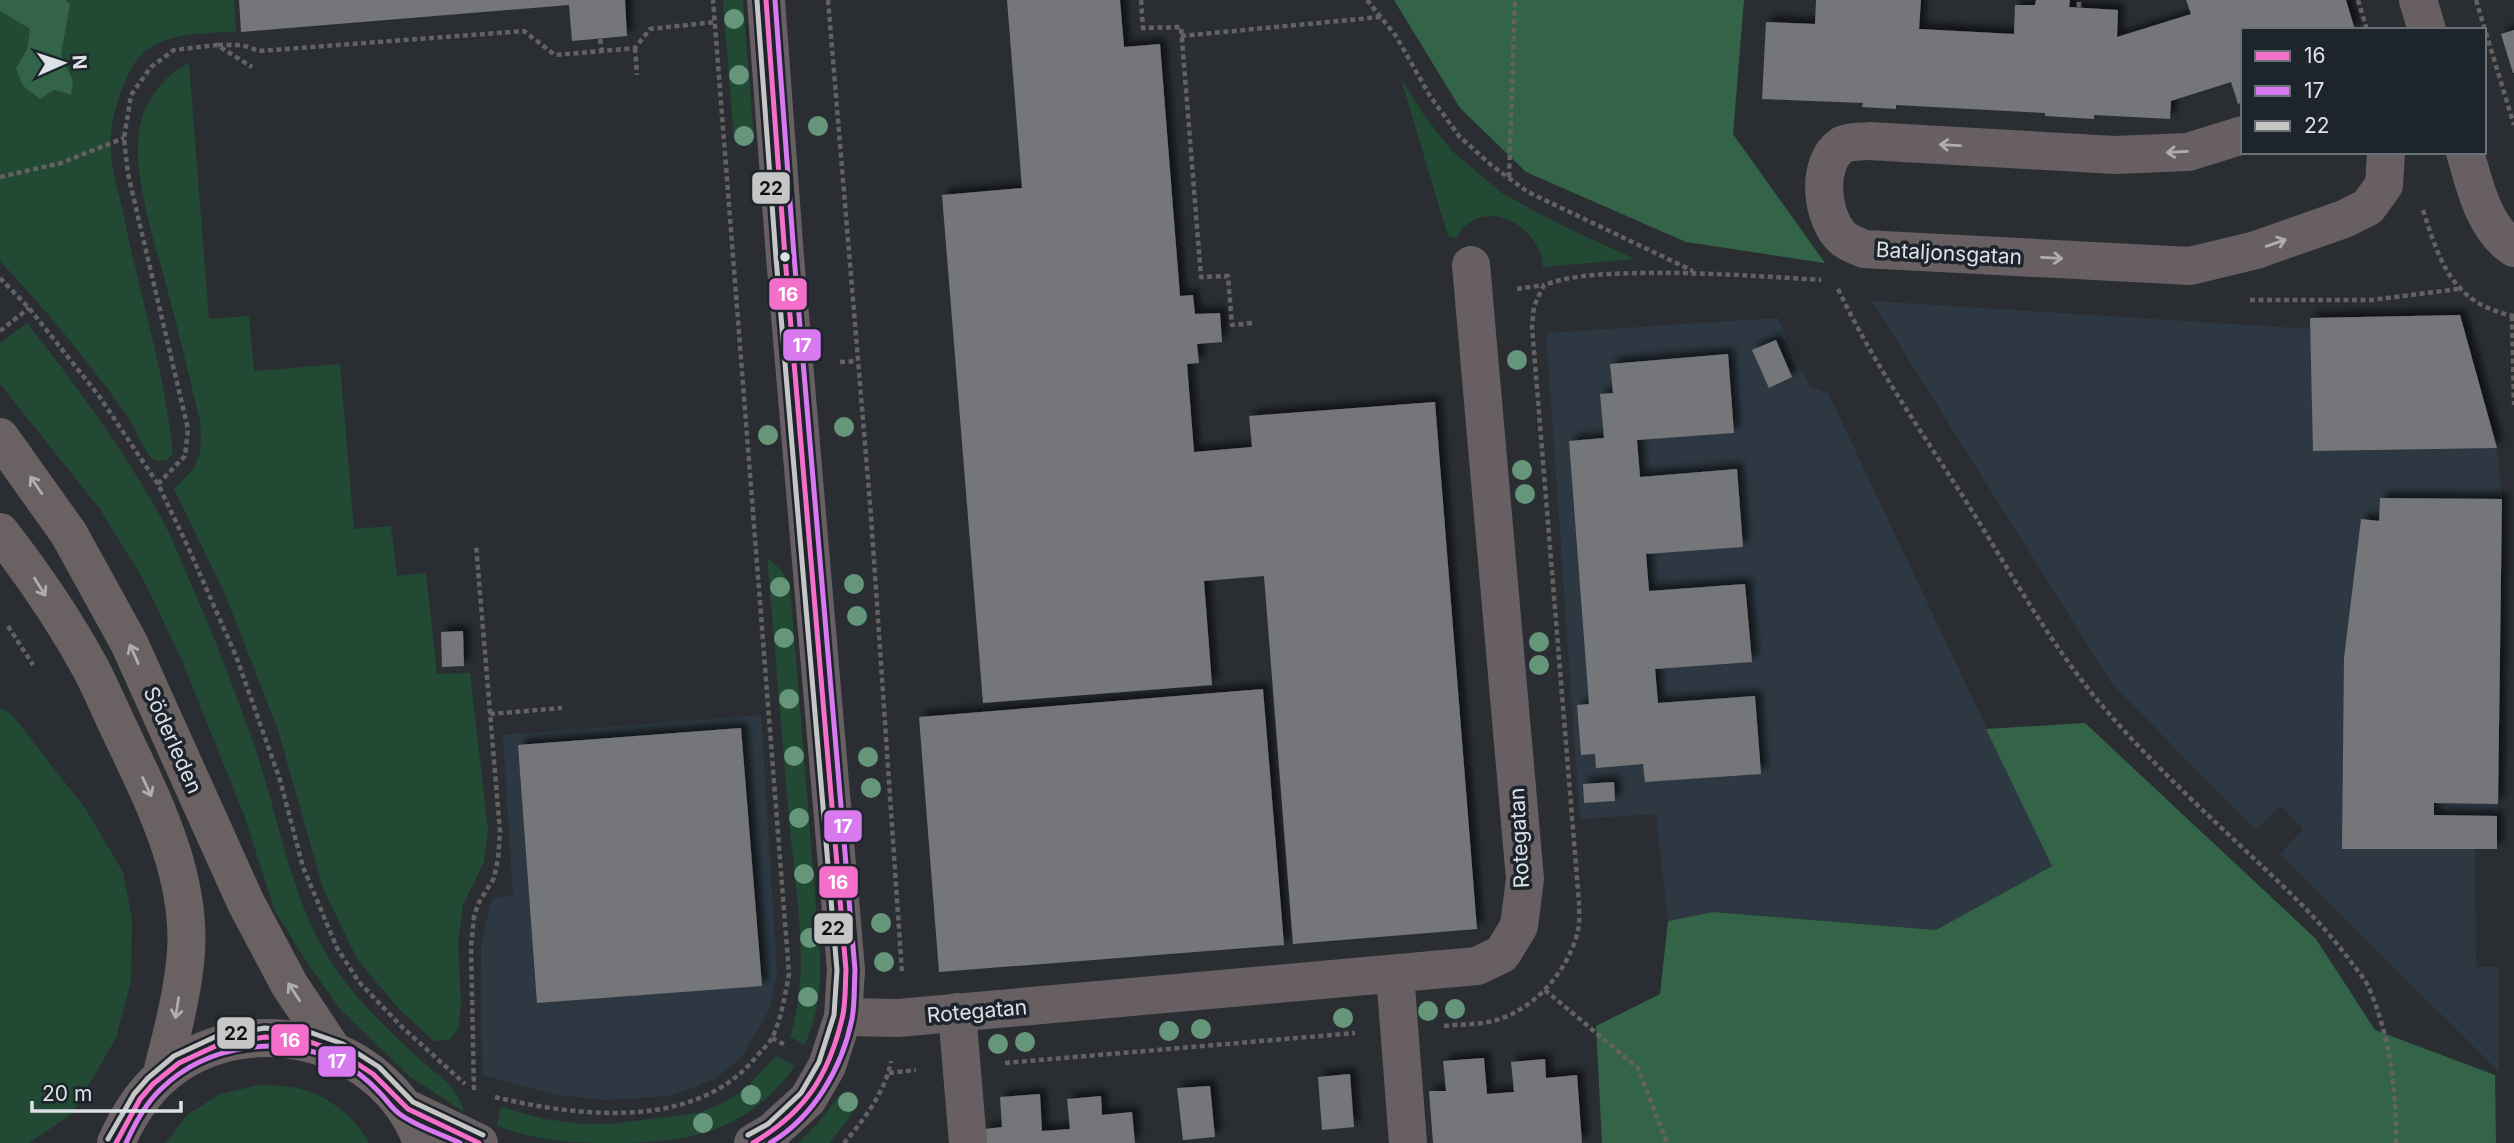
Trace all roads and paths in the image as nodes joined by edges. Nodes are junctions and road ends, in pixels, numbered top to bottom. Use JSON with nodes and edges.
{"nodes":[{"id":1,"x":713,"y":0,"type":"edge"},
{"id":2,"x":766,"y":0,"type":"edge"},
{"id":3,"x":828,"y":0,"type":"edge"},
{"id":4,"x":1141,"y":0,"type":"edge"},
{"id":5,"x":1367,"y":0,"type":"edge"},
{"id":6,"x":1515,"y":0,"type":"edge"},
{"id":7,"x":2079,"y":0,"type":"edge"},
{"id":8,"x":2358,"y":0,"type":"edge"},
{"id":9,"x":2476,"y":0,"type":"edge"},
{"id":10,"x":2078,"y":7,"type":"dead end"},
{"id":11,"x":1382,"y":17,"type":"junction"},
{"id":12,"x":715,"y":22,"type":"junction"},
{"id":13,"x":2366,"y":28,"type":"edge"},
{"id":14,"x":2485,"y":28,"type":"edge"},
{"id":15,"x":2486,"y":33,"type":"edge"},
{"id":16,"x":1181,"y":36,"type":"junction"},
{"id":17,"x":600,"y":39,"type":"dead end"},
{"id":18,"x":217,"y":45,"type":"junction"},
{"id":19,"x":635,"y":48,"type":"junction"},
{"id":20,"x":602,"y":50,"type":"junction"},
{"id":21,"x":251,"y":68,"type":"dead end"},
{"id":22,"x":637,"y":75,"type":"dead end"},
{"id":23,"x":2514,"y":125,"type":"edge"},
{"id":24,"x":2241,"y":136,"type":"edge"},
{"id":25,"x":124,"y":138,"type":"junction"},
{"id":26,"x":2386,"y":154,"type":"edge"},
{"id":27,"x":2466,"y":154,"type":"edge"},
{"id":28,"x":0,"y":177,"type":"edge"},
{"id":29,"x":1509,"y":178,"type":"junction"},
{"id":30,"x":2421,"y":202,"type":"dead end"},
{"id":31,"x":2514,"y":248,"type":"edge"},
{"id":32,"x":1471,"y":265,"type":"dead end"},
{"id":33,"x":1694,"y":272,"type":"dead end"},
{"id":34,"x":0,"y":278,"type":"edge"},
{"id":35,"x":1835,"y":281,"type":"dead end"},
{"id":36,"x":29,"y":308,"type":"junction"},
{"id":37,"x":2513,"y":316,"type":"edge"},
{"id":38,"x":1253,"y":323,"type":"dead end"},
{"id":39,"x":0,"y":331,"type":"edge"},
{"id":40,"x":2514,"y":405,"type":"edge"},
{"id":41,"x":0,"y":438,"type":"edge"},
{"id":42,"x":158,"y":484,"type":"junction"},
{"id":43,"x":0,"y":532,"type":"edge"},
{"id":44,"x":476,"y":545,"type":"dead end"},
{"id":45,"x":562,"y":708,"type":"dead end"},
{"id":46,"x":490,"y":714,"type":"junction"},
{"id":47,"x":1395,"y":974,"type":"junction"},
{"id":48,"x":1545,"y":989,"type":"dead end"},
{"id":49,"x":957,"y":1012,"type":"junction"},
{"id":50,"x":844,"y":1017,"type":"junction"},
{"id":51,"x":898,"y":1018,"type":"junction"},
{"id":52,"x":332,"y":1049,"type":"junction"},
{"id":53,"x":161,"y":1077,"type":"junction"},
{"id":54,"x":486,"y":1095,"type":"dead end"},
{"id":55,"x":404,"y":1107,"type":"junction"},
{"id":56,"x":116,"y":1143,"type":"edge"},
{"id":57,"x":422,"y":1143,"type":"edge"},
{"id":58,"x":479,"y":1143,"type":"edge"},
{"id":59,"x":753,"y":1143,"type":"edge"},
{"id":60,"x":844,"y":1143,"type":"edge"},
{"id":61,"x":968,"y":1143,"type":"edge"},
{"id":62,"x":1408,"y":1143,"type":"edge"},
{"id":63,"x":1667,"y":1143,"type":"edge"},
{"id":64,"x":2396,"y":1143,"type":"edge"}],
"edges":[{"from":1,"to":12,"type":"path"},
{"from":2,"to":50,"type":"street"},
{"from":3,"to":51,"type":"path"},
{"from":4,"to":16,"type":"path"},
{"from":5,"to":11,"type":"path"},
{"from":6,"to":29,"type":"path"},
{"from":7,"to":10,"type":"path"},
{"from":8,"to":13,"type":"path"},
{"from":9,"to":14,"type":"path"},
{"from":11,"to":16,"type":"path"},
{"from":11,"to":29,"type":"path"},
{"from":12,"to":19,"type":"path"},
{"from":12,"to":54,"type":"path"},
{"from":15,"to":23,"type":"path"},
{"from":16,"to":38,"type":"path"},
{"from":17,"to":20,"type":"path"},
{"from":18,"to":20,"type":"path"},
{"from":18,"to":21,"type":"path"},
{"from":18,"to":25,"type":"path"},
{"from":19,"to":20,"type":"path"},
{"from":19,"to":22,"type":"path"},
{"from":24,"to":26,"type":"street","name":"Bataljonsgatan","one_way":true},
{"from":25,"to":28,"type":"path"},
{"from":25,"to":42,"type":"path"},
{"from":27,"to":31,"type":"street"},
{"from":29,"to":33,"type":"path"},
{"from":30,"to":37,"type":"path"},
{"from":32,"to":47,"type":"street","name":"Rotegatan"},
{"from":34,"to":36,"type":"path"},
{"from":35,"to":64,"type":"path"},
{"from":36,"to":39,"type":"path"},
{"from":36,"to":42,"type":"path"},
{"from":37,"to":40,"type":"path"},
{"from":52,"to":41,"type":"main road","name":"Söderleden","one_way":true},
{"from":42,"to":46,"type":"path"},
{"from":43,"to":53,"type":"main road","name":"Söderleden","one_way":true},
{"from":44,"to":46,"type":"path"},
{"from":45,"to":46,"type":"path"},
{"from":47,"to":49,"type":"street","name":"Rotegatan"},
{"from":47,"to":62,"type":"street"},
{"from":48,"to":63,"type":"path"},
{"from":49,"to":51,"type":"street","name":"Rotegatan"},
{"from":49,"to":61,"type":"street"},
{"from":50,"to":51,"type":"street","name":"Rotegatan"},
{"from":50,"to":59,"type":"street"},
{"from":51,"to":60,"type":"path"},
{"from":52,"to":53,"type":"main road"},
{"from":52,"to":55,"type":"main road"},
{"from":53,"to":56,"type":"main road"},
{"from":55,"to":57,"type":"main road"},
{"from":55,"to":58,"type":"street"}]}
